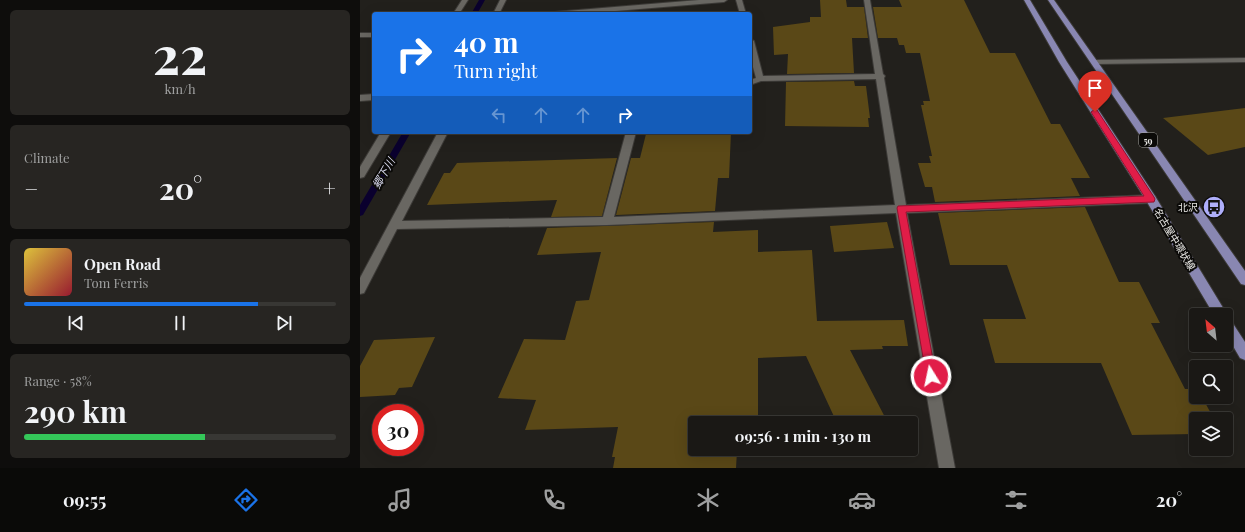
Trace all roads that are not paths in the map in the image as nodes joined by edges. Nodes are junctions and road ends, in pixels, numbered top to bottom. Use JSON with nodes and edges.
{"nodes":[{"id":1,"x":465,"y":0,"type":"edge"},
{"id":2,"x":503,"y":0,"type":"edge"},
{"id":3,"x":724,"y":0,"type":"edge"},
{"id":4,"x":739,"y":0,"type":"edge"},
{"id":5,"x":867,"y":0,"type":"edge"},
{"id":6,"x":1027,"y":0,"type":"edge"},
{"id":7,"x":1052,"y":0,"type":"edge"},
{"id":8,"x":457,"y":12,"type":"edge"},
{"id":9,"x":497,"y":12,"type":"edge"},
{"id":10,"x":578,"y":12,"type":"edge"},
{"id":11,"x":742,"y":12,"type":"edge"},
{"id":12,"x":360,"y":35,"type":"edge"},
{"id":13,"x":372,"y":35,"type":"edge"},
{"id":14,"x":752,"y":49,"type":"edge"},
{"id":15,"x":1245,"y":60,"type":"edge"},
{"id":16,"x":1094,"y":62,"type":"junction"},
{"id":17,"x":881,"y":76,"type":"junction"},
{"id":18,"x":760,"y":79,"type":"junction"},
{"id":19,"x":752,"y":81,"type":"edge"},
{"id":20,"x":372,"y":97,"type":"edge"},
{"id":21,"x":360,"y":98,"type":"edge"},
{"id":22,"x":385,"y":134,"type":"edge"},
{"id":23,"x":442,"y":134,"type":"edge"},
{"id":24,"x":630,"y":134,"type":"edge"},
{"id":25,"x":360,"y":175,"type":"edge"},
{"id":26,"x":1151,"y":199,"type":"junction"},
{"id":27,"x":901,"y":208,"type":"junction"},
{"id":28,"x":607,"y":221,"type":"junction"},
{"id":29,"x":393,"y":225,"type":"junction"},
{"id":30,"x":1245,"y":280,"type":"edge"},
{"id":31,"x":360,"y":289,"type":"edge"},
{"id":32,"x":1217,"y":308,"type":"edge"},
{"id":33,"x":1233,"y":334,"type":"edge"},
{"id":34,"x":1245,"y":354,"type":"edge"},
{"id":35,"x":947,"y":468,"type":"edge"}],
"edges":[{"from":1,"to":8,"type":"street"},
{"from":2,"to":9,"type":"street"},
{"from":3,"to":10,"type":"street"},
{"from":4,"to":11,"type":"street"},
{"from":5,"to":17,"type":"street"},
{"from":6,"to":26,"type":"main road","name":"名古屋中環状線"},
{"from":7,"to":16,"type":"main road","number":"59"},
{"from":12,"to":13,"type":"street"},
{"from":14,"to":18,"type":"street"},
{"from":15,"to":16,"type":"street"},
{"from":16,"to":30,"type":"main road","number":"59"},
{"from":17,"to":18,"type":"street"},
{"from":17,"to":27,"type":"street"},
{"from":18,"to":19,"type":"street"},
{"from":20,"to":21,"type":"street"},
{"from":22,"to":25,"type":"street"},
{"from":23,"to":29,"type":"street"},
{"from":24,"to":28,"type":"street"},
{"from":26,"to":27,"type":"street"},
{"from":26,"to":32,"type":"main road","name":"名古屋中環状線"},
{"from":27,"to":28,"type":"street"},
{"from":27,"to":35,"type":"street"},
{"from":28,"to":29,"type":"street"},
{"from":29,"to":31,"type":"street"},
{"from":33,"to":34,"type":"main road"}]}
